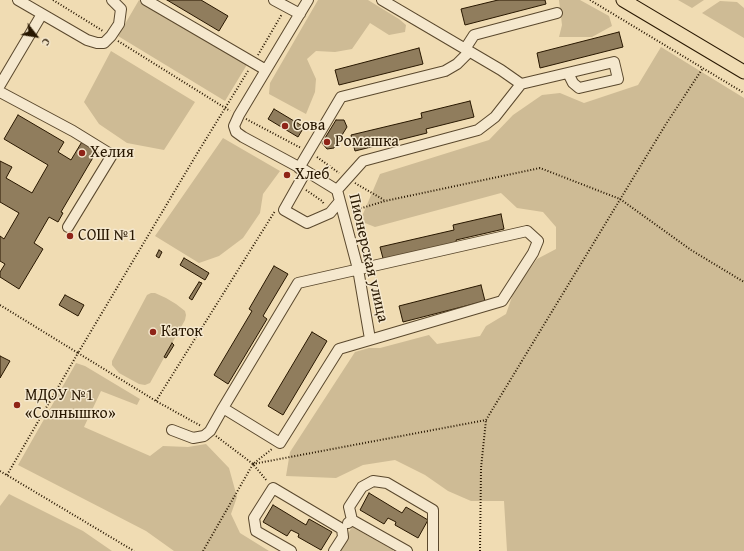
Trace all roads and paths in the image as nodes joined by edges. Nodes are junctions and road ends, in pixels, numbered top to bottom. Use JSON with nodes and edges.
{"nodes":[{"id":1,"x":18,"y":0,"type":"edge"},
{"id":2,"x":53,"y":0,"type":"edge"},
{"id":3,"x":112,"y":0,"type":"edge"},
{"id":4,"x":146,"y":0,"type":"edge"},
{"id":5,"x":274,"y":0,"type":"edge"},
{"id":6,"x":308,"y":0,"type":"edge"},
{"id":7,"x":382,"y":0,"type":"edge"},
{"id":8,"x":590,"y":0,"type":"edge"},
{"id":9,"x":623,"y":0,"type":"edge"},
{"id":10,"x":287,"y":7,"type":"junction"},
{"id":11,"x":557,"y":13,"type":"dead end"},
{"id":12,"x":42,"y":14,"type":"junction"},
{"id":13,"x":300,"y":14,"type":"junction"},
{"id":14,"x":111,"y":36,"type":"junction"},
{"id":15,"x":467,"y":50,"type":"junction"},
{"id":16,"x":253,"y":63,"type":"junction"},
{"id":17,"x":0,"y":64,"type":"edge"},
{"id":18,"x":703,"y":68,"type":"junction"},
{"id":19,"x":9,"y":69,"type":"junction"},
{"id":20,"x":266,"y":70,"type":"junction"},
{"id":21,"x":744,"y":72,"type":"edge"},
{"id":22,"x":568,"y":73,"type":"dead end"},
{"id":23,"x":520,"y":84,"type":"junction"},
{"id":24,"x":0,"y":85,"type":"edge"},
{"id":25,"x":0,"y":92,"type":"edge"},
{"id":26,"x":744,"y":93,"type":"edge"},
{"id":27,"x":226,"y":108,"type":"junction"},
{"id":28,"x":239,"y":116,"type":"junction"},
{"id":29,"x":308,"y":151,"type":"junction"},
{"id":30,"x":303,"y":170,"type":"junction"},
{"id":31,"x":348,"y":179,"type":"junction"},
{"id":32,"x":337,"y":190,"type":"junction"},
{"id":33,"x":294,"y":194,"type":"junction"},
{"id":34,"x":620,"y":199,"type":"junction"},
{"id":35,"x":340,"y":201,"type":"junction"},
{"id":36,"x":385,"y":201,"type":"junction"},
{"id":37,"x":275,"y":211,"type":"dead end"},
{"id":38,"x":330,"y":213,"type":"junction"},
{"id":39,"x":344,"y":213,"type":"junction"},
{"id":40,"x":68,"y":227,"type":"dead end"},
{"id":41,"x":358,"y":269,"type":"junction"},
{"id":42,"x":744,"y":282,"type":"edge"},
{"id":43,"x":0,"y":305,"type":"edge"},
{"id":44,"x":370,"y":338,"type":"junction"},
{"id":45,"x":78,"y":353,"type":"junction"},
{"id":46,"x":156,"y":401,"type":"junction"},
{"id":47,"x":223,"y":408,"type":"junction"},
{"id":48,"x":486,"y":420,"type":"junction"},
{"id":49,"x":172,"y":430,"type":"dead end"},
{"id":50,"x":210,"y":431,"type":"junction"},
{"id":51,"x":280,"y":443,"type":"junction"},
{"id":52,"x":253,"y":464,"type":"junction"},
{"id":53,"x":0,"y":471,"type":"edge"},
{"id":54,"x":7,"y":475,"type":"junction"},
{"id":55,"x":272,"y":488,"type":"junction"},
{"id":56,"x":352,"y":520,"type":"junction"},
{"id":57,"x":342,"y":529,"type":"junction"},
{"id":58,"x":134,"y":551,"type":"edge"},
{"id":59,"x":203,"y":551,"type":"edge"},
{"id":60,"x":291,"y":551,"type":"edge"},
{"id":61,"x":334,"y":551,"type":"edge"},
{"id":62,"x":407,"y":551,"type":"edge"},
{"id":63,"x":433,"y":551,"type":"edge"},
{"id":64,"x":480,"y":551,"type":"edge"}],
"edges":[{"from":1,"to":12,"type":"street"},
{"from":2,"to":14,"type":"path"},
{"from":3,"to":14,"type":"street"},
{"from":4,"to":16,"type":"street"},
{"from":5,"to":10,"type":"street"},
{"from":6,"to":13,"type":"street","name":"Пионерская улица"},
{"from":7,"to":15,"type":"street"},
{"from":8,"to":18,"type":"path"},
{"from":9,"to":21,"type":"main road"},
{"from":10,"to":13,"type":"street"},
{"from":10,"to":16,"type":"path"},
{"from":11,"to":15,"type":"street"},
{"from":12,"to":14,"type":"street"},
{"from":12,"to":19,"type":"street"},
{"from":13,"to":20,"type":"street","name":"Пионерская улица"},
{"from":14,"to":27,"type":"path"},
{"from":15,"to":23,"type":"street"},
{"from":15,"to":29,"type":"street"},
{"from":16,"to":20,"type":"street"},
{"from":16,"to":27,"type":"path"},
{"from":17,"to":19,"type":"street"},
{"from":18,"to":26,"type":"path"},
{"from":18,"to":34,"type":"path"},
{"from":19,"to":24,"type":"street"},
{"from":20,"to":28,"type":"street","name":"Пионерская улица"},
{"from":22,"to":23,"type":"street"},
{"from":23,"to":31,"type":"street"},
{"from":25,"to":40,"type":"street"},
{"from":27,"to":28,"type":"path"},
{"from":27,"to":45,"type":"path"},
{"from":28,"to":29,"type":"path"},
{"from":28,"to":30,"type":"street","name":"Пионерская улица"},
{"from":29,"to":30,"type":"street"},
{"from":29,"to":31,"type":"path"},
{"from":30,"to":32,"type":"street","name":"Пионерская улица"},
{"from":30,"to":33,"type":"street"},
{"from":31,"to":32,"type":"street"},
{"from":31,"to":36,"type":"path"},
{"from":32,"to":35,"type":"street","name":"Пионерская улица"},
{"from":33,"to":38,"type":"path"},
{"from":33,"to":38,"type":"street"},
{"from":34,"to":36,"type":"path"},
{"from":34,"to":42,"type":"path"},
{"from":34,"to":48,"type":"path"},
{"from":35,"to":38,"type":"street"},
{"from":35,"to":39,"type":"street","name":"Пионерская улица"},
{"from":36,"to":39,"type":"path"},
{"from":37,"to":46,"type":"path"},
{"from":39,"to":41,"type":"street","name":"Пионерская улица"},
{"from":41,"to":44,"type":"street","name":"Пионерская улица"},
{"from":41,"to":44,"type":"street"},
{"from":41,"to":47,"type":"street"},
{"from":43,"to":45,"type":"path"},
{"from":44,"to":51,"type":"street"},
{"from":45,"to":46,"type":"path"},
{"from":45,"to":54,"type":"path"},
{"from":46,"to":50,"type":"path"},
{"from":47,"to":50,"type":"street"},
{"from":47,"to":51,"type":"street"},
{"from":48,"to":52,"type":"path"},
{"from":48,"to":64,"type":"path"},
{"from":49,"to":50,"type":"street"},
{"from":50,"to":52,"type":"path"},
{"from":51,"to":52,"type":"path"},
{"from":52,"to":55,"type":"path"},
{"from":52,"to":59,"type":"path"},
{"from":53,"to":54,"type":"path"},
{"from":54,"to":58,"type":"path"},
{"from":55,"to":57,"type":"street"},
{"from":55,"to":60,"type":"street"},
{"from":56,"to":57,"type":"street"},
{"from":56,"to":62,"type":"street"},
{"from":56,"to":63,"type":"street"},
{"from":57,"to":61,"type":"street"}]}
